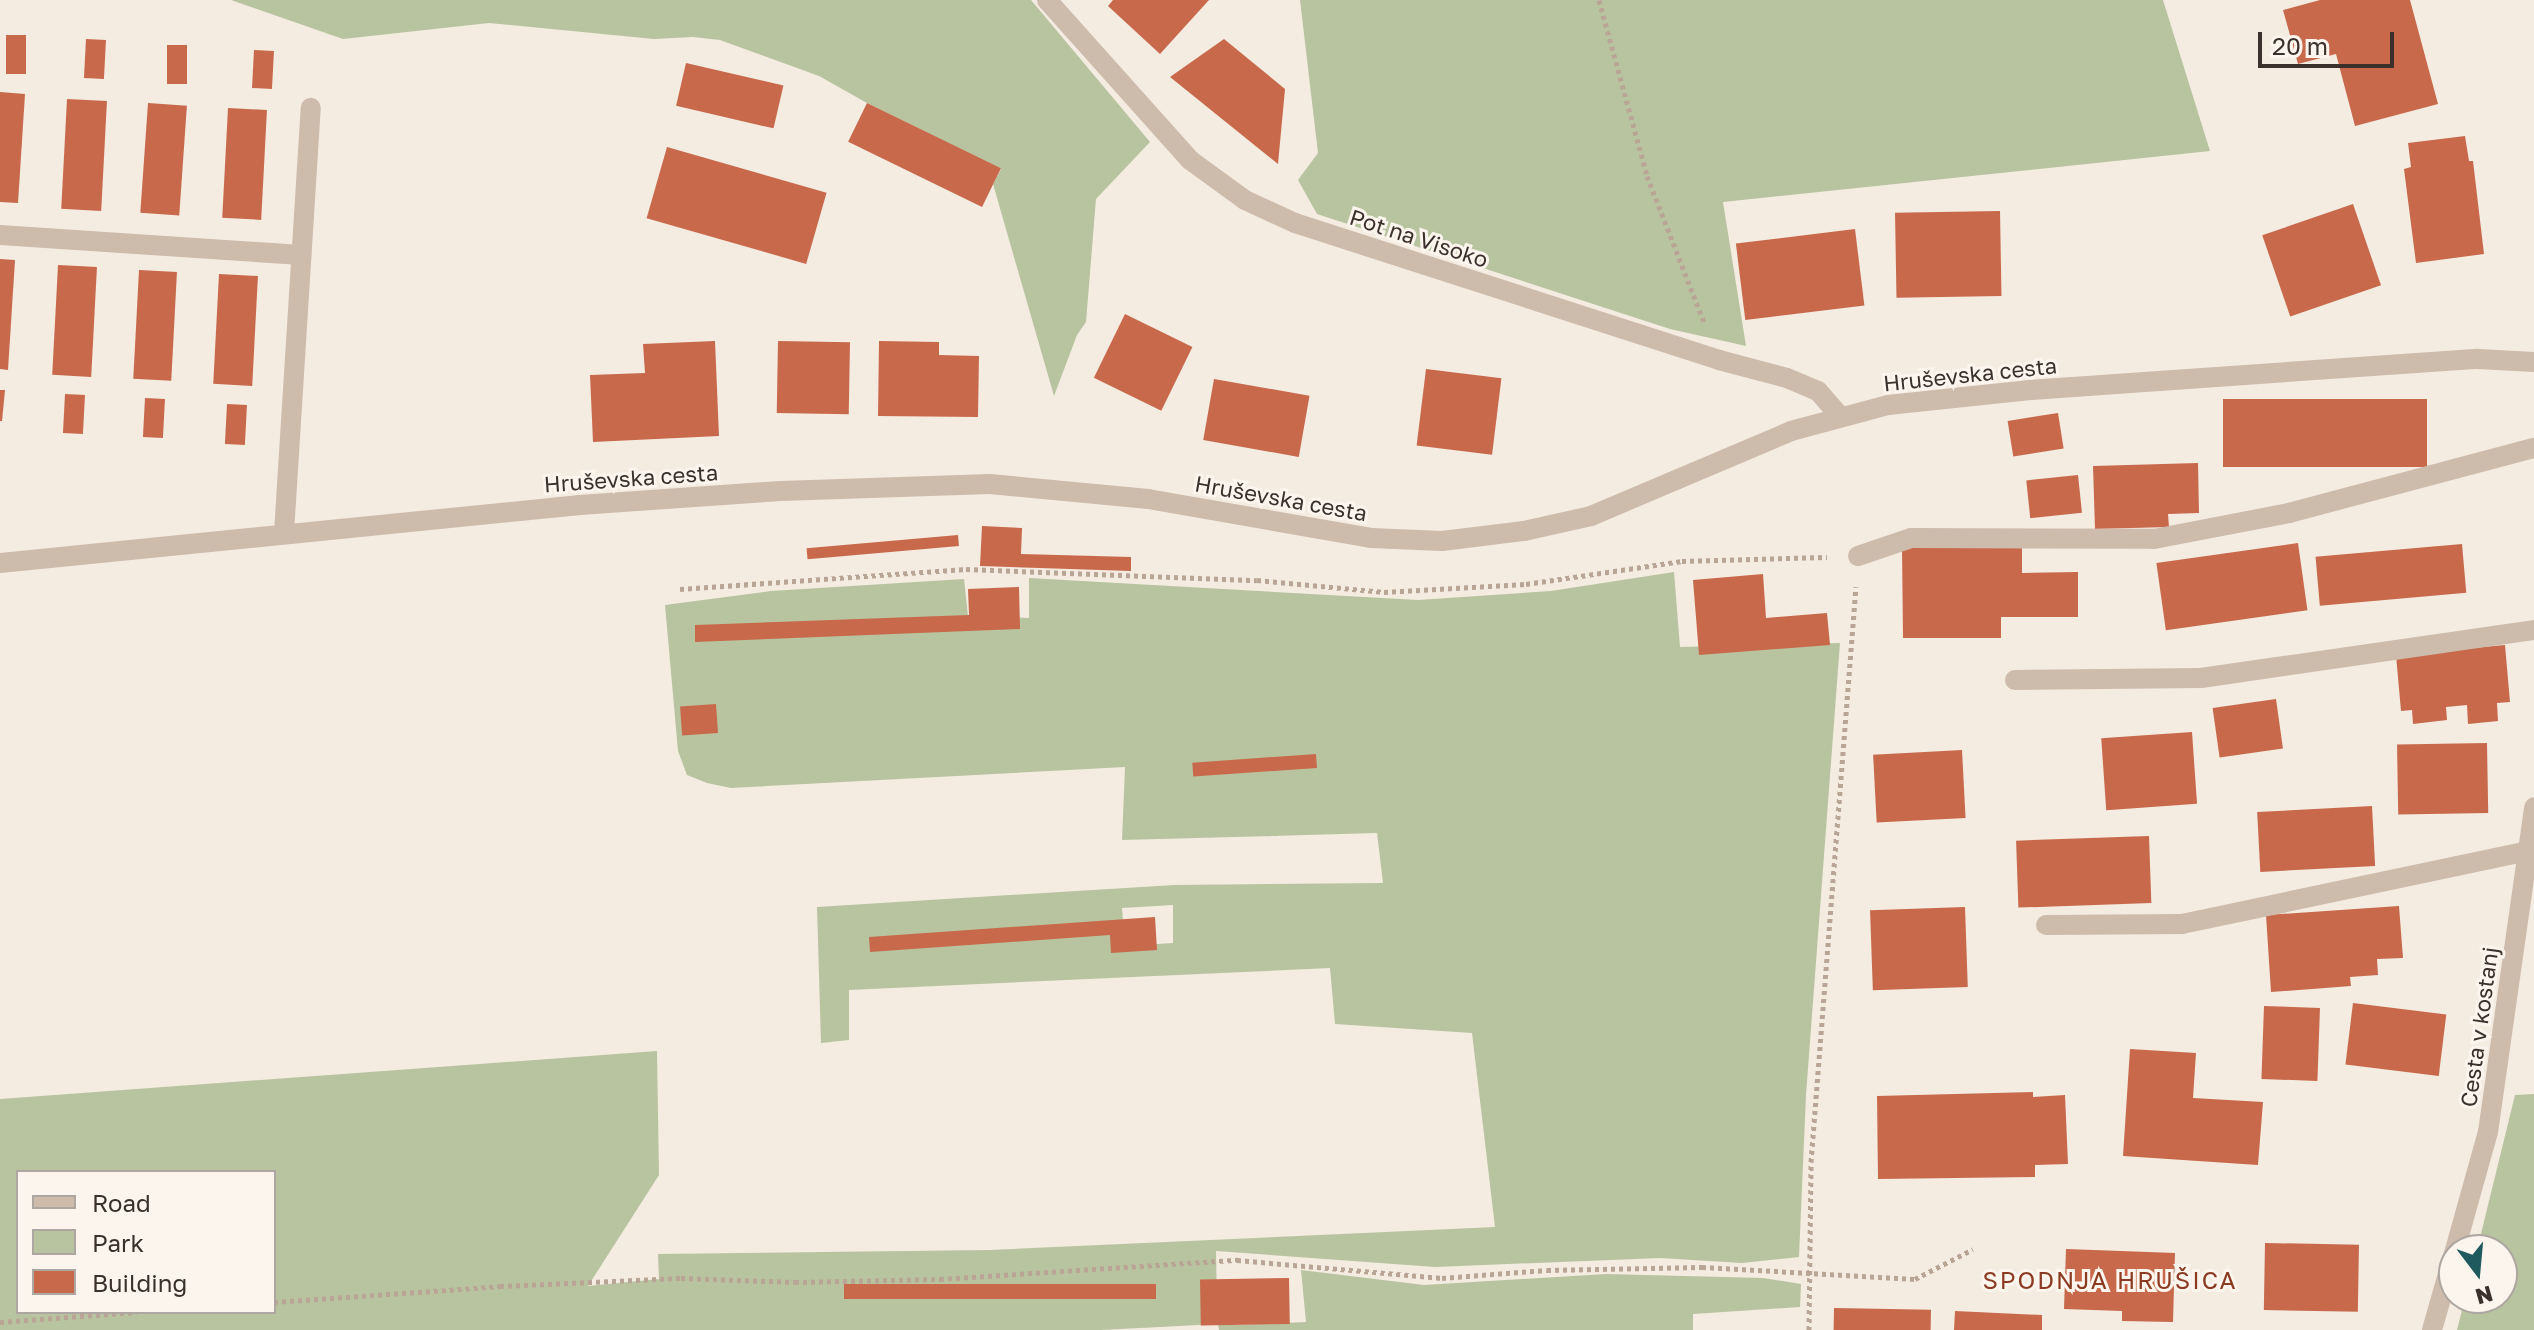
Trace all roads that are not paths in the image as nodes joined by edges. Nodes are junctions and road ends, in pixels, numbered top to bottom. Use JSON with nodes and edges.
{"nodes":[{"id":1,"x":1047,"y":0,"type":"edge"},
{"id":2,"x":311,"y":108,"type":"dead end"},
{"id":3,"x":0,"y":235,"type":"edge"},
{"id":4,"x":301,"y":255,"type":"junction"},
{"id":5,"x":2534,"y":362,"type":"edge"},
{"id":6,"x":1840,"y":416,"type":"junction"},
{"id":7,"x":2534,"y":448,"type":"edge"},
{"id":8,"x":284,"y":533,"type":"junction"},
{"id":9,"x":1858,"y":556,"type":"road end"},
{"id":10,"x":0,"y":563,"type":"edge"},
{"id":11,"x":2534,"y":630,"type":"edge"},
{"id":12,"x":2015,"y":680,"type":"dead end"},
{"id":13,"x":2534,"y":807,"type":"edge"},
{"id":14,"x":2529,"y":851,"type":"junction"},
{"id":15,"x":2046,"y":925,"type":"dead end"},
{"id":16,"x":2459,"y":1234,"type":"edge"},
{"id":17,"x":2438,"y":1309,"type":"edge"},
{"id":18,"x":2432,"y":1330,"type":"edge"}],
"edges":[{"from":1,"to":6,"type":"street","name":"Pot na Visoko"},
{"from":2,"to":4,"type":"street"},
{"from":3,"to":4,"type":"street"},
{"from":4,"to":8,"type":"street"},
{"from":5,"to":6,"type":"street","name":"Hruševska cesta"},
{"from":6,"to":8,"type":"street","name":"Hruševska cesta"},
{"from":7,"to":9,"type":"street"},
{"from":8,"to":10,"type":"street","name":"Hruševska cesta"},
{"from":11,"to":12,"type":"street"},
{"from":13,"to":14,"type":"street","name":"Cesta v kostanj"},
{"from":14,"to":15,"type":"street"},
{"from":14,"to":16,"type":"street","name":"Cesta v kostanj"},
{"from":17,"to":18,"type":"street","name":"Cesta v kostanj"}]}
